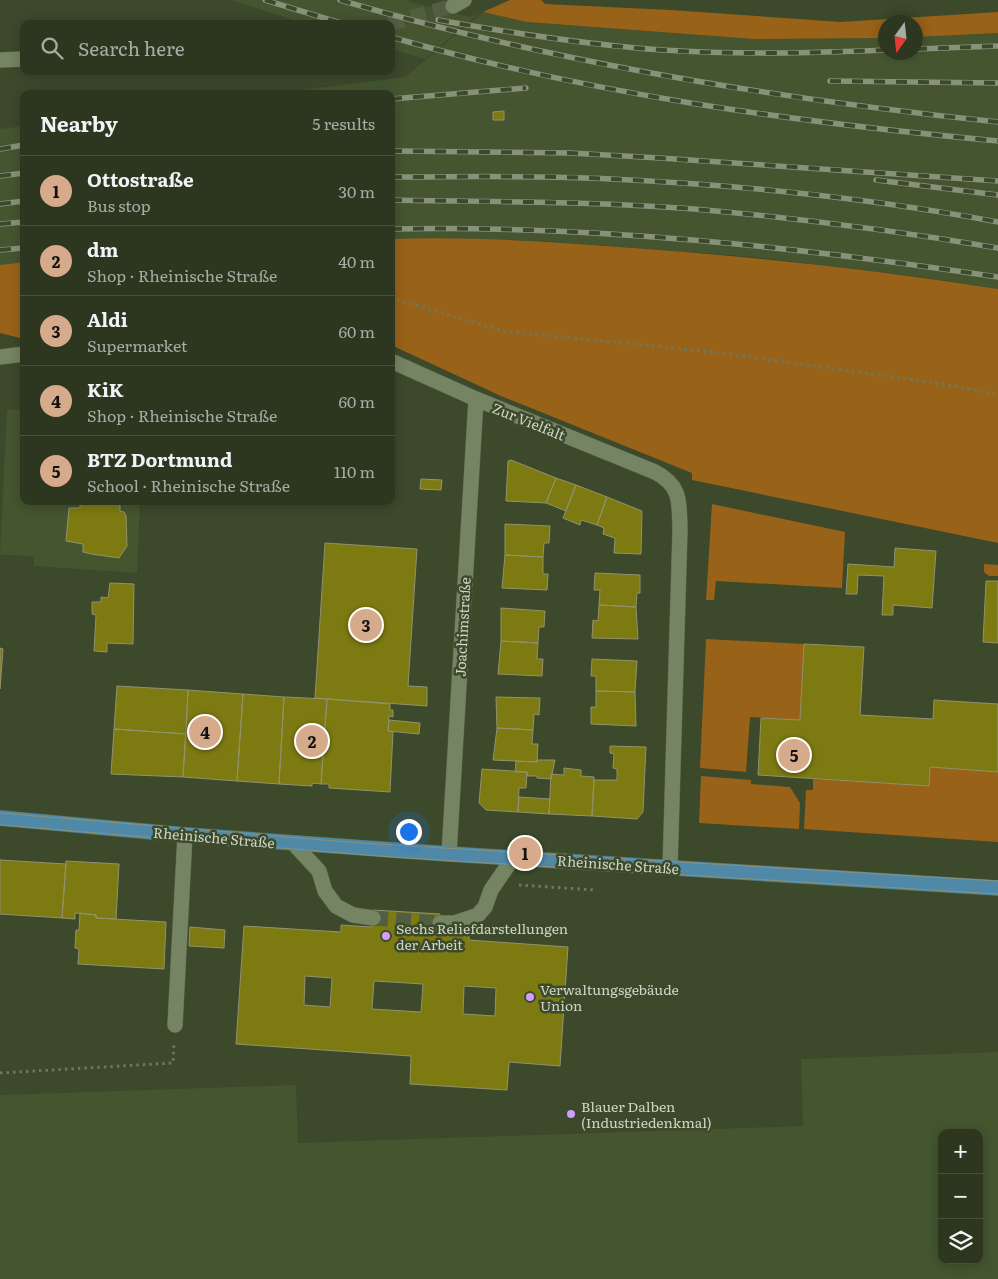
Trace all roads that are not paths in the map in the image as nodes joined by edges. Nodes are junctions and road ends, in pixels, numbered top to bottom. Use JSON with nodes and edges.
{"nodes":[{"id":1,"x":20,"y":58,"type":"edge"},
{"id":2,"x":0,"y":60,"type":"edge"},
{"id":3,"x":20,"y":354,"type":"edge"},
{"id":4,"x":0,"y":357,"type":"edge"},
{"id":5,"x":395,"y":363,"type":"edge"},
{"id":6,"x":476,"y":399,"type":"junction"},
{"id":7,"x":0,"y":818,"type":"edge"},
{"id":8,"x":185,"y":835,"type":"junction"},
{"id":9,"x":293,"y":843,"type":"junction"},
{"id":10,"x":449,"y":854,"type":"junction"},
{"id":11,"x":513,"y":858,"type":"junction"},
{"id":12,"x":670,"y":868,"type":"junction"},
{"id":13,"x":998,"y":888,"type":"edge"},
{"id":14,"x":373,"y":918,"type":"tunnel mouth"},
{"id":15,"x":440,"y":923,"type":"tunnel mouth"},
{"id":16,"x":175,"y":1025,"type":"road end"}],
"edges":[{"from":1,"to":2,"type":"street"},
{"from":3,"to":4,"type":"street"},
{"from":5,"to":6,"type":"street","name":"Zur Vielfalt"},
{"from":6,"to":10,"type":"street","name":"Joachimstraße"},
{"from":6,"to":12,"type":"street","name":"Zur Vielfalt"},
{"from":7,"to":8,"type":"main road","name":"Rheinische Straße"},
{"from":8,"to":9,"type":"main road","name":"Rheinische Straße"},
{"from":8,"to":16,"type":"street"},
{"from":9,"to":10,"type":"main road","name":"Rheinische Straße"},
{"from":9,"to":14,"type":"street"},
{"from":10,"to":11,"type":"main road","name":"Rheinische Straße"},
{"from":11,"to":12,"type":"main road","name":"Rheinische Straße"},
{"from":11,"to":15,"type":"street"},
{"from":12,"to":13,"type":"main road","name":"Rheinische Straße"}]}
